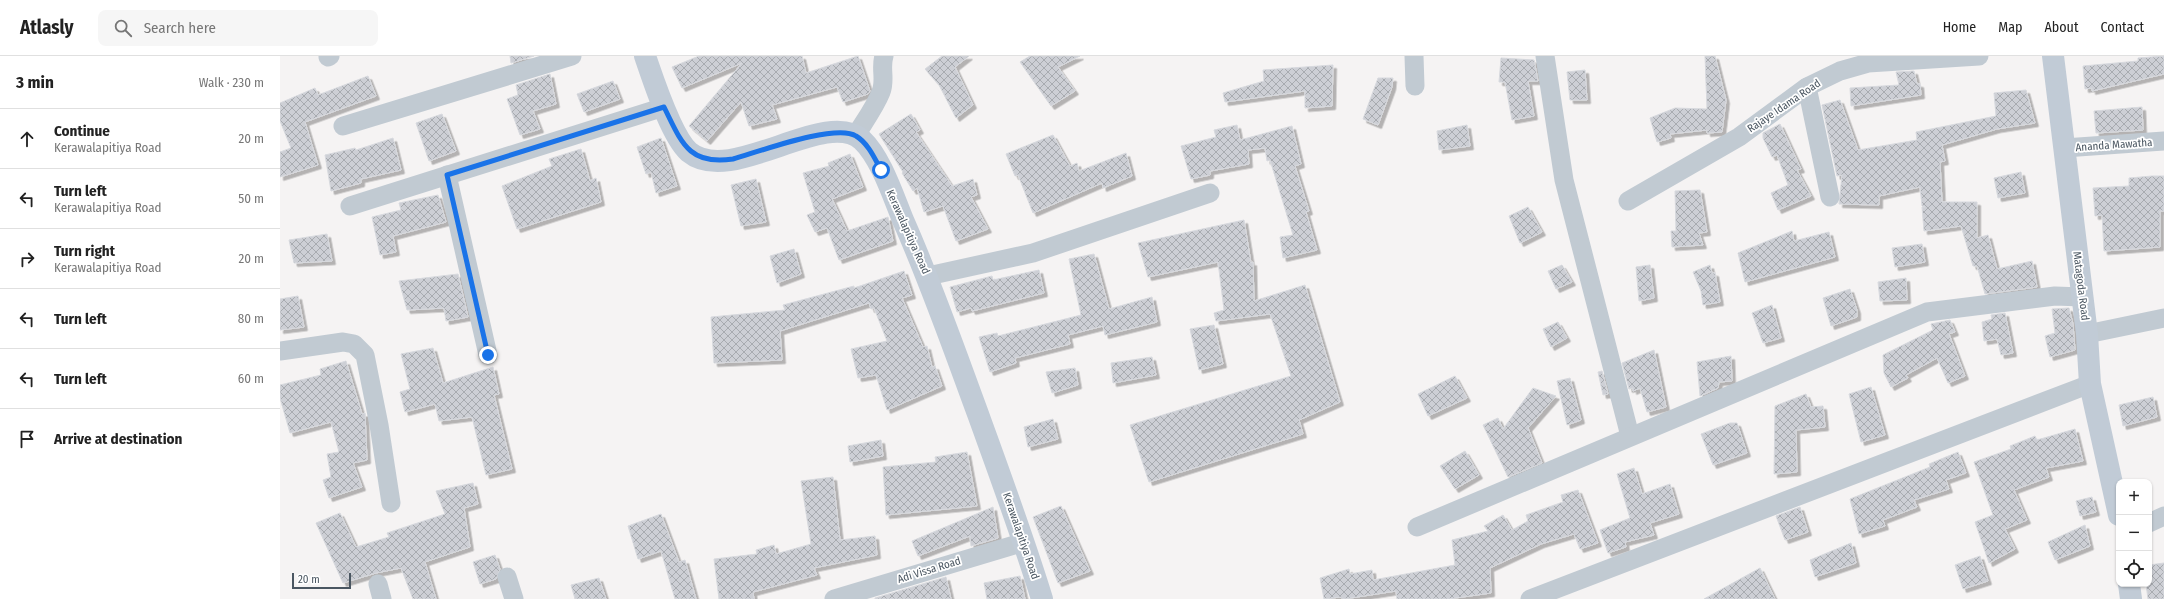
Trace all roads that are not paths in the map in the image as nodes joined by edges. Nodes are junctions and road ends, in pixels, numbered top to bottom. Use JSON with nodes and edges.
{"nodes":[{"id":1,"x":572,"y":56,"type":"edge"},
{"id":2,"x":645,"y":56,"type":"edge"},
{"id":3,"x":884,"y":56,"type":"edge"},
{"id":4,"x":1414,"y":56,"type":"edge"},
{"id":5,"x":1545,"y":56,"type":"edge"},
{"id":6,"x":1979,"y":56,"type":"edge"},
{"id":7,"x":2052,"y":56,"type":"edge"},
{"id":8,"x":1415,"y":86,"type":"dead end"},
{"id":9,"x":1808,"y":87,"type":"junction"},
{"id":10,"x":664,"y":107,"type":"junction"},
{"id":11,"x":343,"y":126,"type":"dead end"},
{"id":12,"x":856,"y":135,"type":"junction"},
{"id":13,"x":2164,"y":141,"type":"edge"},
{"id":14,"x":2064,"y":148,"type":"junction"},
{"id":15,"x":447,"y":175,"type":"junction"},
{"id":16,"x":1210,"y":193,"type":"dead end"},
{"id":17,"x":1830,"y":197,"type":"dead end"},
{"id":18,"x":1628,"y":201,"type":"dead end"},
{"id":19,"x":350,"y":206,"type":"dead end"},
{"id":20,"x":928,"y":276,"type":"junction"},
{"id":21,"x":2082,"y":296,"type":"junction"},
{"id":22,"x":2164,"y":318,"type":"edge"},
{"id":23,"x":2087,"y":334,"type":"junction"},
{"id":24,"x":280,"y":351,"type":"edge"},
{"id":25,"x":488,"y":355,"type":"dead end"},
{"id":26,"x":2090,"y":384,"type":"junction"},
{"id":27,"x":1630,"y":436,"type":"junction"},
{"id":28,"x":2116,"y":501,"type":"edge"},
{"id":29,"x":391,"y":503,"type":"dead end"},
{"id":30,"x":2164,"y":516,"type":"edge"},
{"id":31,"x":2152,"y":522,"type":"edge"},
{"id":32,"x":1417,"y":527,"type":"dead end"},
{"id":33,"x":1024,"y":542,"type":"junction"},
{"id":34,"x":507,"y":577,"type":"dead end"},
{"id":35,"x":2129,"y":587,"type":"edge"},
{"id":36,"x":514,"y":599,"type":"edge"},
{"id":37,"x":834,"y":599,"type":"edge"},
{"id":38,"x":1042,"y":599,"type":"edge"},
{"id":39,"x":1530,"y":599,"type":"edge"},
{"id":40,"x":2131,"y":599,"type":"edge"}],
"edges":[{"from":1,"to":11,"type":"street"},
{"from":2,"to":10,"type":"street"},
{"from":3,"to":12,"type":"street"},
{"from":4,"to":8,"type":"street"},
{"from":5,"to":27,"type":"street"},
{"from":6,"to":9,"type":"street","name":"Rajaye Idama Road"},
{"from":7,"to":14,"type":"street","name":"Matagoda Road"},
{"from":9,"to":17,"type":"street"},
{"from":9,"to":18,"type":"street","name":"Rajaye Idama Road"},
{"from":10,"to":12,"type":"street"},
{"from":10,"to":15,"type":"street"},
{"from":12,"to":20,"type":"street","name":"Kerawalapitiya Road"},
{"from":13,"to":14,"type":"street","name":"Ananda Mawatha"},
{"from":14,"to":21,"type":"street","name":"Matagoda Road"},
{"from":15,"to":19,"type":"street"},
{"from":15,"to":25,"type":"street"},
{"from":16,"to":20,"type":"street"},
{"from":20,"to":33,"type":"street","name":"Kerawalapitiya Road"},
{"from":21,"to":23,"type":"street","name":"Matagoda Road"},
{"from":21,"to":27,"type":"street"},
{"from":22,"to":23,"type":"street"},
{"from":23,"to":26,"type":"street","name":"Matagoda Road"},
{"from":24,"to":29,"type":"street"},
{"from":26,"to":28,"type":"street","name":"Matagoda Road"},
{"from":26,"to":39,"type":"street"},
{"from":27,"to":32,"type":"street"},
{"from":30,"to":31,"type":"street"},
{"from":33,"to":37,"type":"street","name":"Adi Vissa Road"},
{"from":33,"to":38,"type":"street","name":"Kerawalapitiya Road"},
{"from":34,"to":36,"type":"street"},
{"from":35,"to":40,"type":"street"}]}
